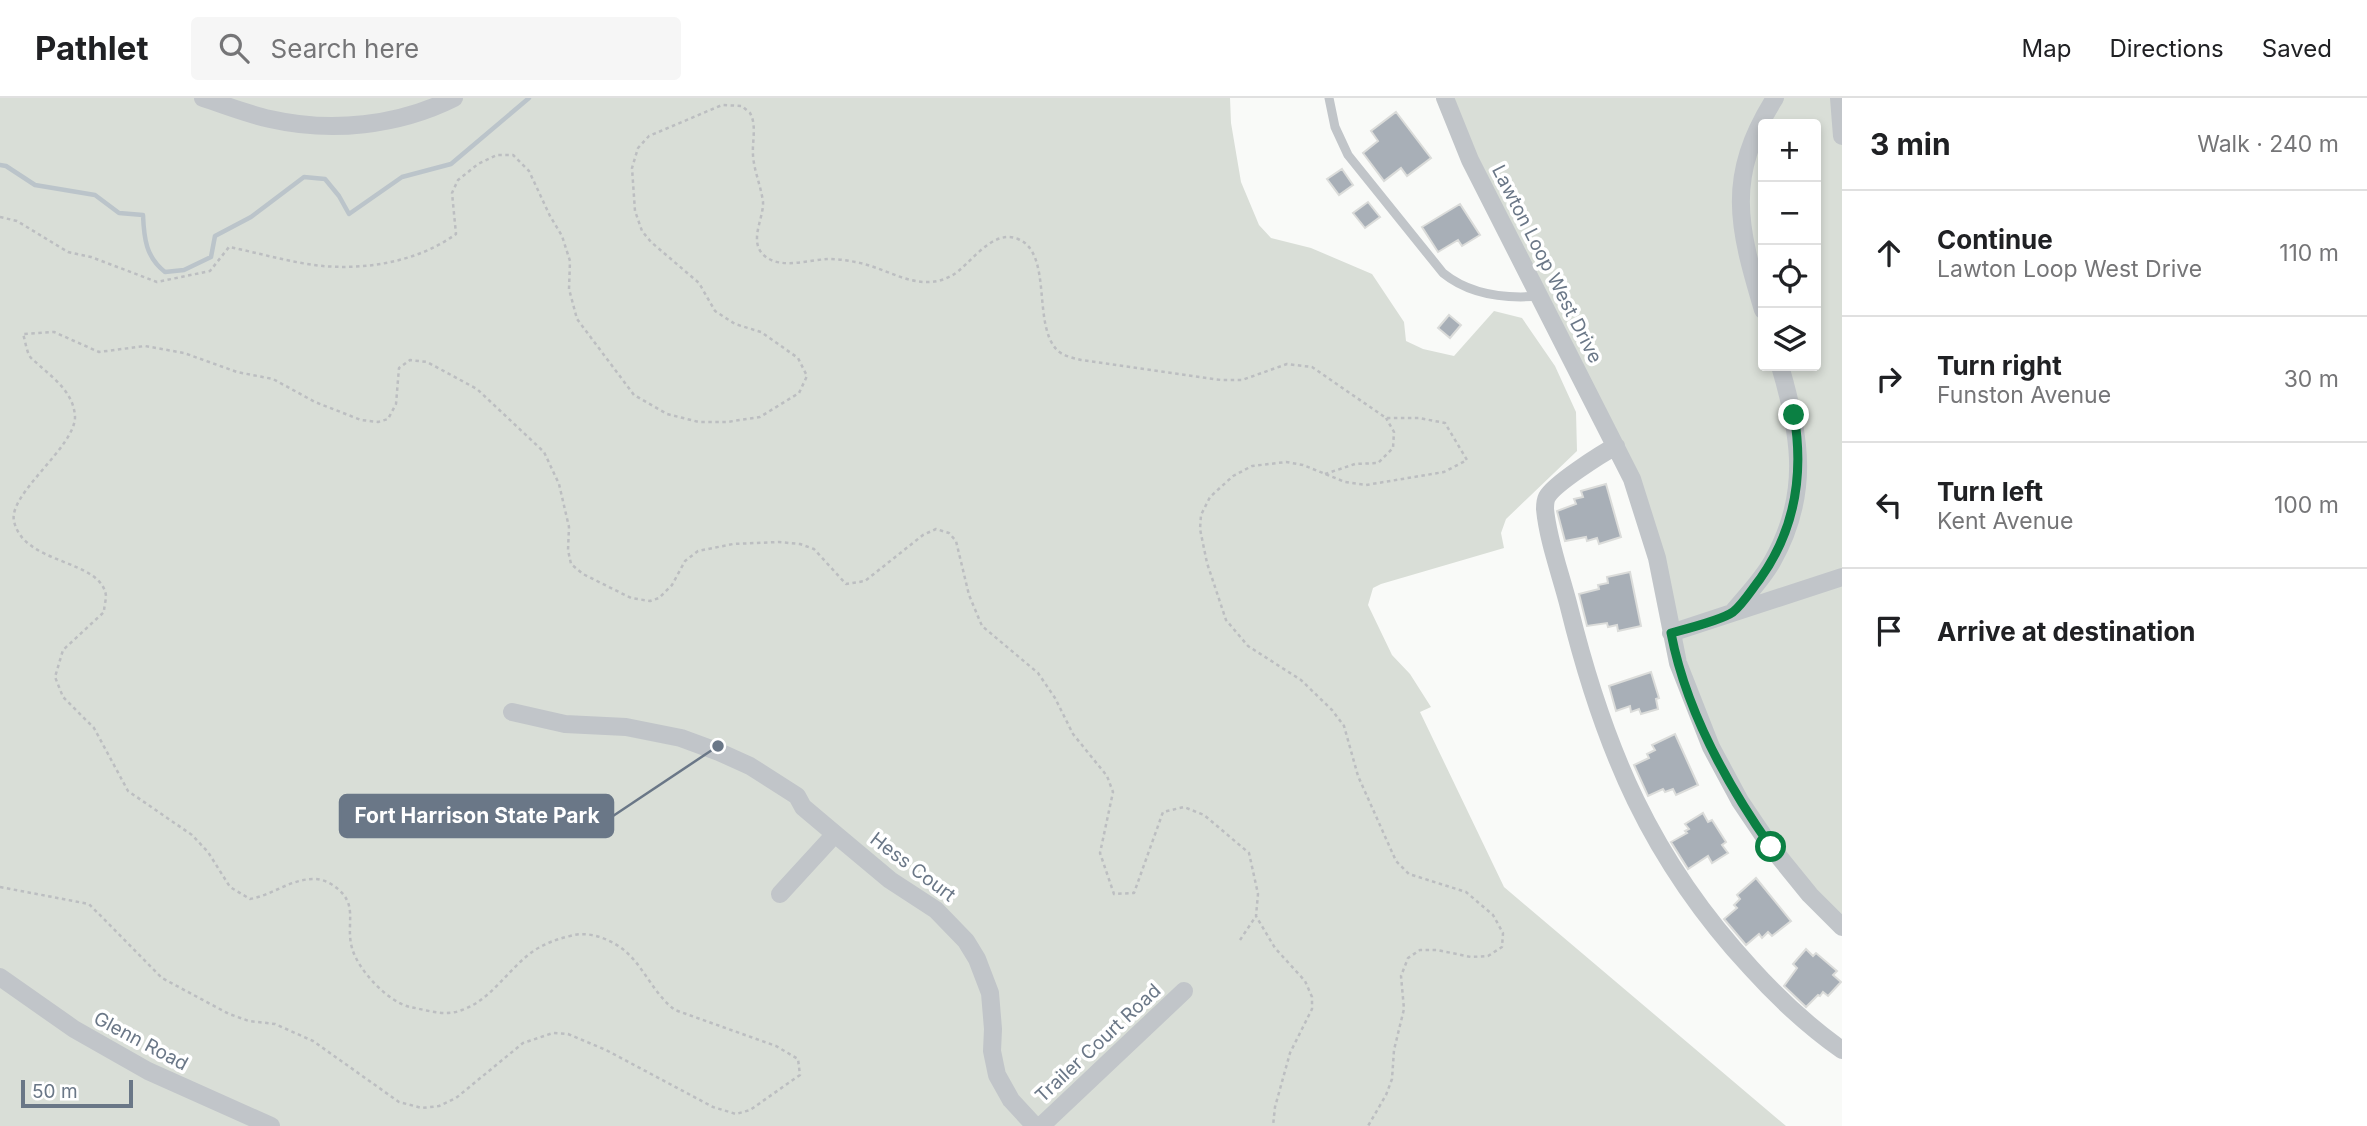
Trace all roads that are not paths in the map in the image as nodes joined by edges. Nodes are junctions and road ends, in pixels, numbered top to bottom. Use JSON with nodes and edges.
{"nodes":[{"id":1,"x":203,"y":98,"type":"edge"},
{"id":2,"x":454,"y":98,"type":"edge"},
{"id":3,"x":1329,"y":98,"type":"edge"},
{"id":4,"x":1445,"y":98,"type":"edge"},
{"id":5,"x":1775,"y":98,"type":"edge"},
{"id":6,"x":1839,"y":98,"type":"edge"},
{"id":7,"x":1842,"y":136,"type":"edge"},
{"id":8,"x":1540,"y":296,"type":"junction"},
{"id":9,"x":1762,"y":308,"type":"edge"},
{"id":10,"x":1781,"y":371,"type":"edge"},
{"id":11,"x":1616,"y":446,"type":"junction"},
{"id":12,"x":1842,"y":577,"type":"edge"},
{"id":13,"x":1732,"y":613,"type":"junction"},
{"id":14,"x":1671,"y":633,"type":"junction"},
{"id":15,"x":512,"y":712,"type":"dead end"},
{"id":16,"x":835,"y":834,"type":"junction"},
{"id":17,"x":780,"y":894,"type":"dead end"},
{"id":18,"x":1842,"y":927,"type":"edge"},
{"id":19,"x":0,"y":977,"type":"edge"},
{"id":20,"x":1184,"y":991,"type":"dead end"},
{"id":21,"x":1842,"y":1050,"type":"edge"},
{"id":22,"x":271,"y":1126,"type":"edge"},
{"id":23,"x":1038,"y":1126,"type":"edge"}],
"edges":[{"from":1,"to":2,"type":"street"},
{"from":3,"to":8,"type":"lane"},
{"from":4,"to":8,"type":"street","name":"Lawton Loop West Drive"},
{"from":5,"to":9,"type":"street"},
{"from":6,"to":7,"type":"street"},
{"from":8,"to":11,"type":"street","name":"Lawton Loop West Drive"},
{"from":10,"to":13,"type":"street"},
{"from":11,"to":14,"type":"street","name":"Lawton Loop West Drive"},
{"from":11,"to":21,"type":"street"},
{"from":12,"to":13,"type":"street"},
{"from":13,"to":14,"type":"street"},
{"from":14,"to":18,"type":"street","name":"Lawton Loop West Drive"},
{"from":15,"to":16,"type":"street","name":"Hess Court"},
{"from":16,"to":17,"type":"street"},
{"from":16,"to":23,"type":"street","name":"Hess Court"},
{"from":19,"to":22,"type":"street","name":"Glenn Road"},
{"from":20,"to":23,"type":"street","name":"Trailer Court Road"}]}
